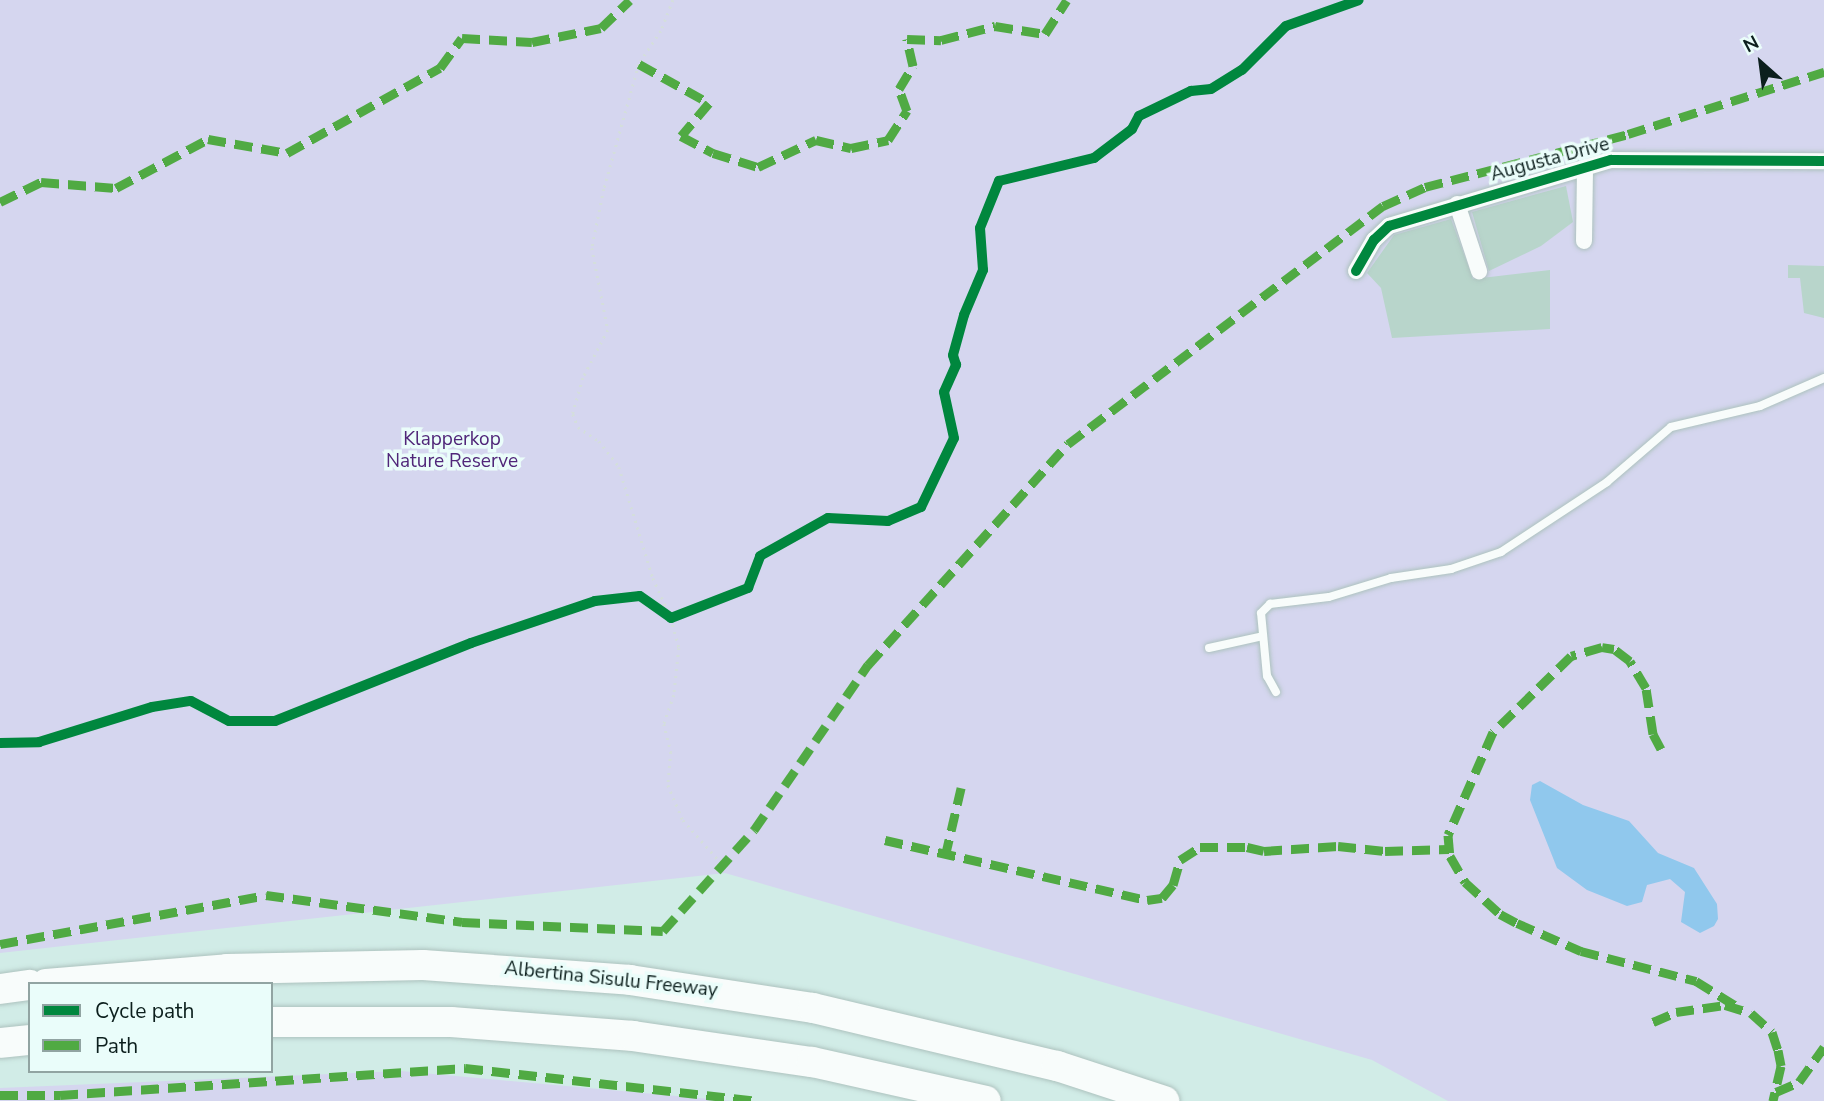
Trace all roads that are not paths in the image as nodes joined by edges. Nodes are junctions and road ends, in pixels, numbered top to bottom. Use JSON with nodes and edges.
{"nodes":[{"id":1,"x":1824,"y":162,"type":"edge"},
{"id":2,"x":1585,"y":167,"type":"junction"},
{"id":3,"x":1457,"y":204,"type":"junction"},
{"id":4,"x":1584,"y":241,"type":"dead end"},
{"id":5,"x":1356,"y":271,"type":"dead end"},
{"id":6,"x":1479,"y":271,"type":"dead end"},
{"id":7,"x":1824,"y":378,"type":"edge"},
{"id":8,"x":1264,"y":636,"type":"junction"},
{"id":9,"x":1209,"y":648,"type":"dead end"},
{"id":10,"x":1276,"y":692,"type":"dead end"},
{"id":11,"x":70,"y":982,"type":"edge"},
{"id":12,"x":28,"y":985,"type":"edge"},
{"id":13,"x":0,"y":989,"type":"edge"},
{"id":14,"x":273,"y":1022,"type":"edge"},
{"id":15,"x":28,"y":1040,"type":"edge"},
{"id":16,"x":0,"y":1043,"type":"edge"},
{"id":17,"x":986,"y":1101,"type":"edge"},
{"id":18,"x":1164,"y":1101,"type":"edge"}],
"edges":[{"from":1,"to":2,"type":"street","name":"Augusta Drive"},
{"from":2,"to":3,"type":"street","name":"Augusta Drive"},
{"from":2,"to":4,"type":"street"},
{"from":3,"to":5,"type":"street","name":"Augusta Drive"},
{"from":3,"to":6,"type":"street"},
{"from":7,"to":8,"type":"lane"},
{"from":8,"to":9,"type":"lane"},
{"from":8,"to":10,"type":"lane"},
{"from":11,"to":18,"type":"highway","name":"Albertina Sisulu Freeway"},
{"from":12,"to":13,"type":"highway"},
{"from":14,"to":17,"type":"highway"},
{"from":15,"to":16,"type":"highway"}]}
